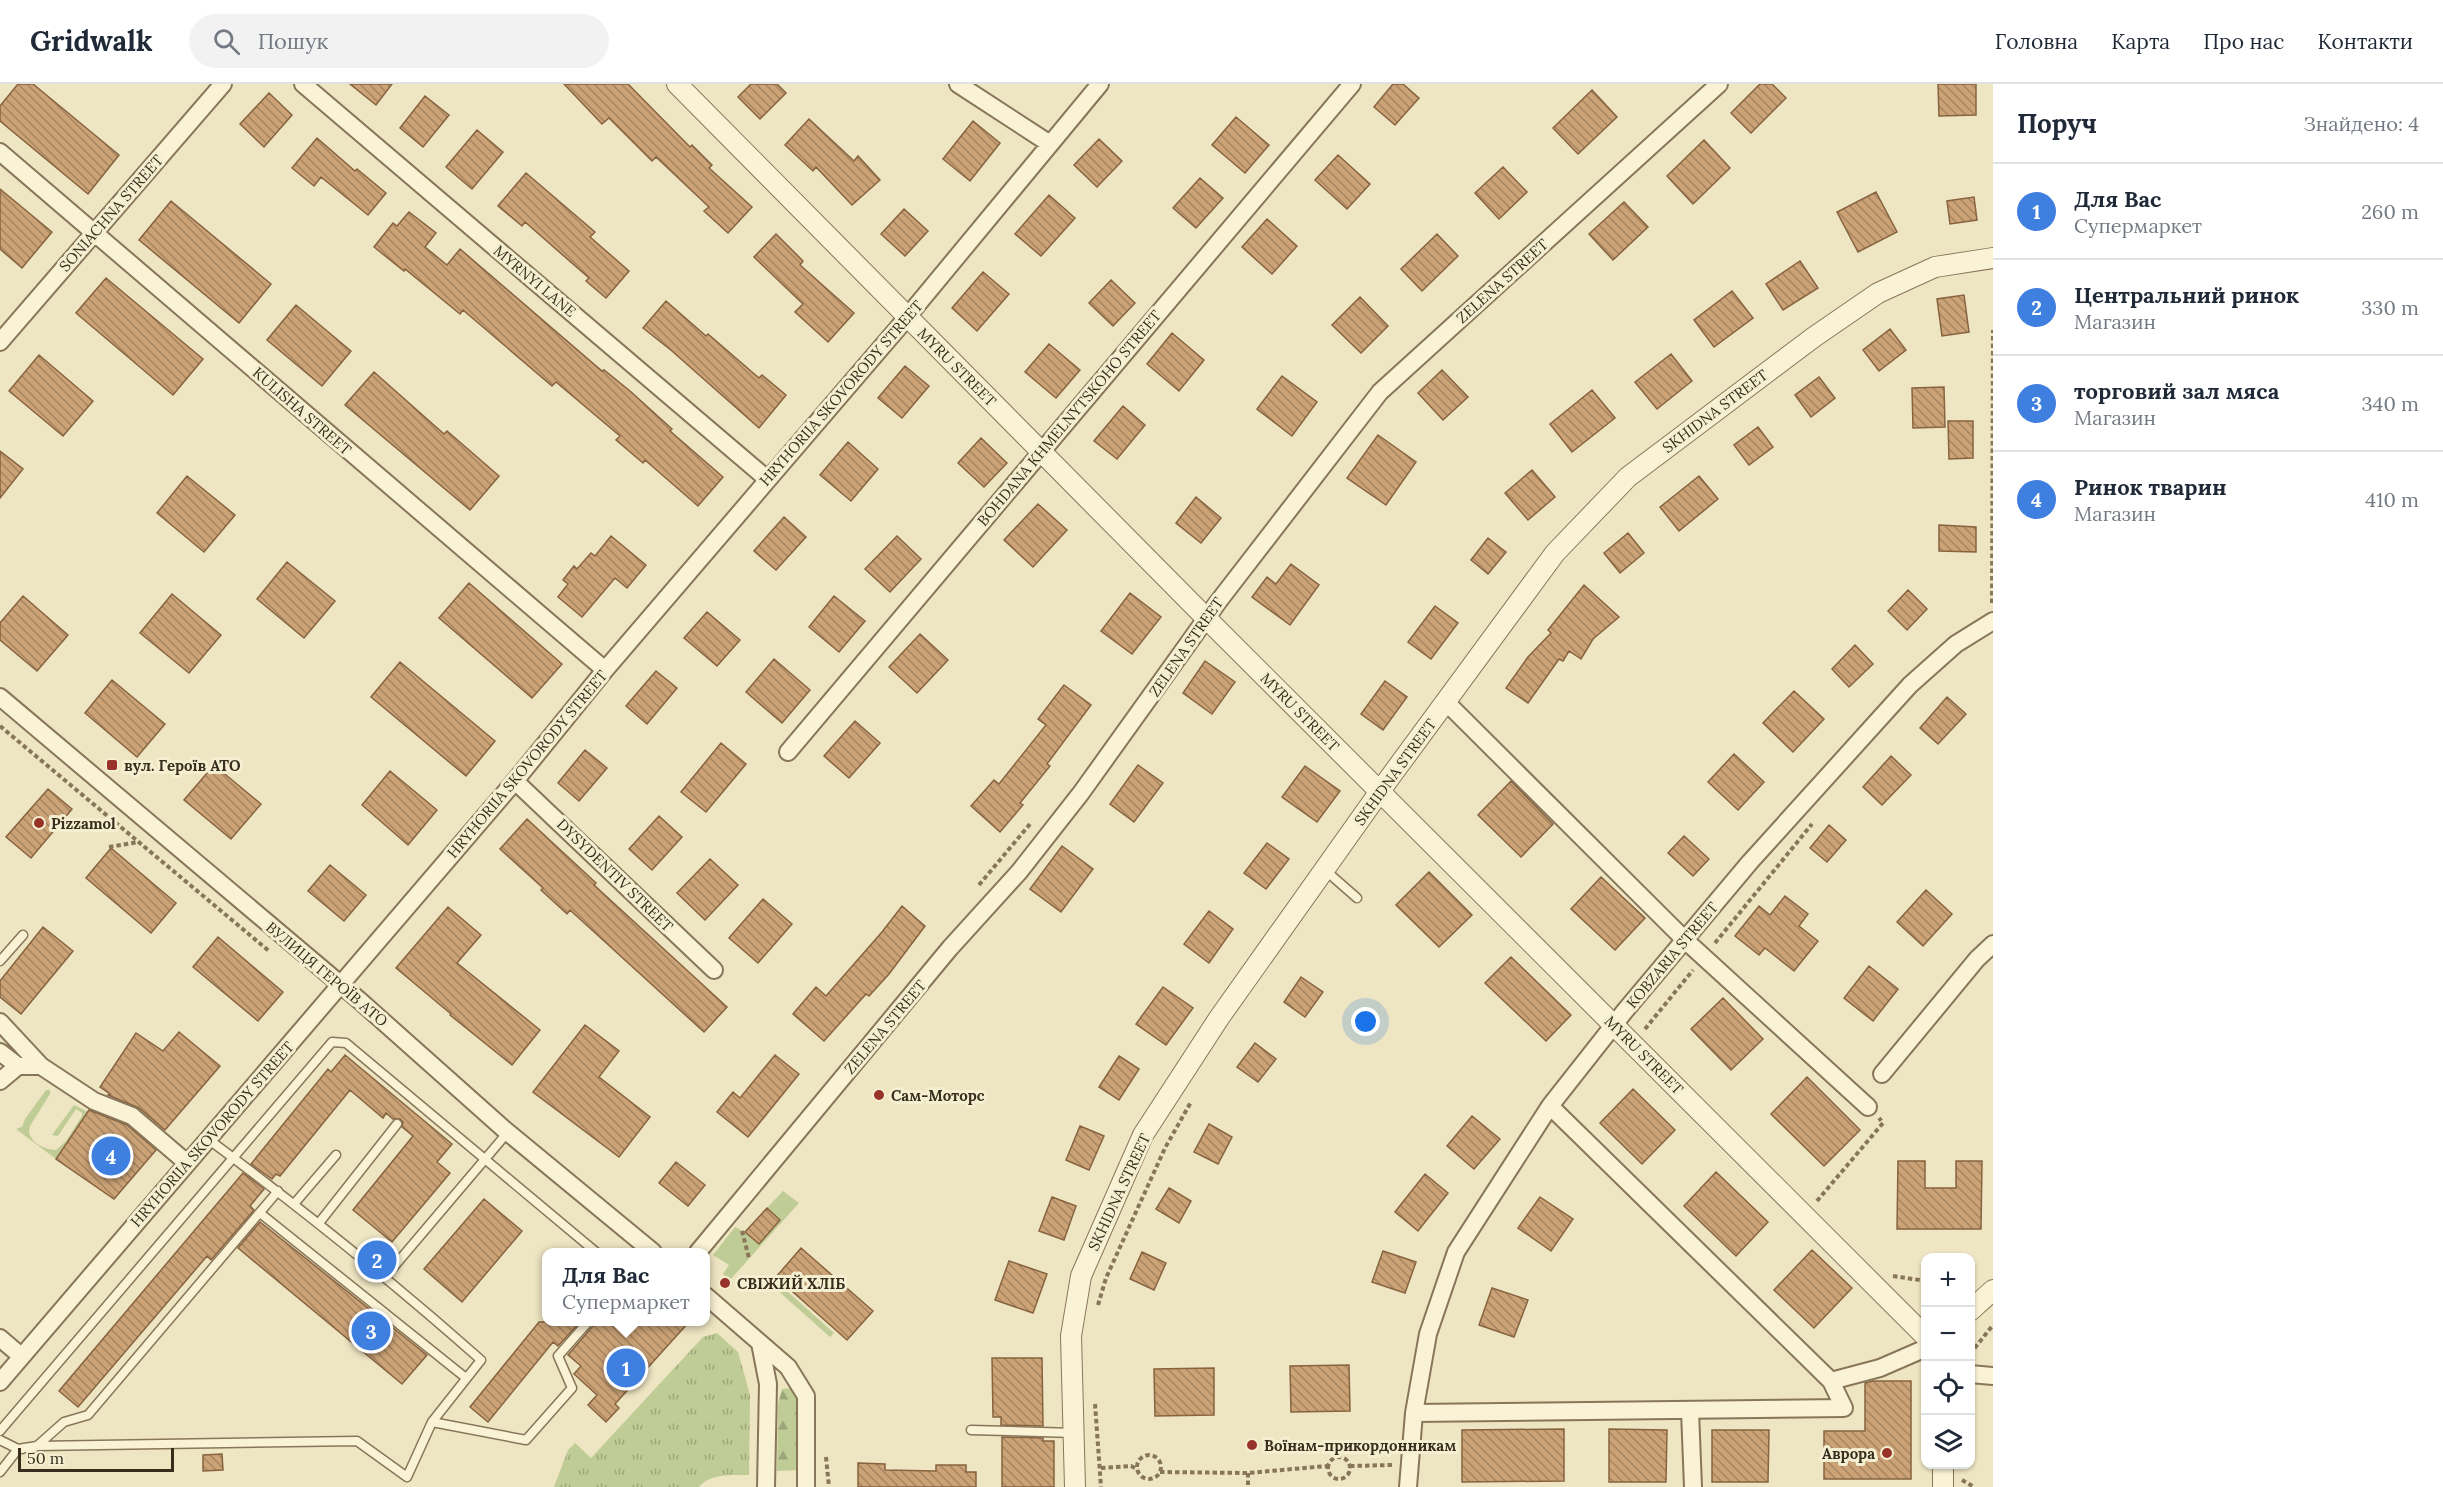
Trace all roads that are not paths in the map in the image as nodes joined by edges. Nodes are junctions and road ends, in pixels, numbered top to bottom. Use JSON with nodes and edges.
{"nodes":[{"id":1,"x":223,"y":84,"type":"edge"},
{"id":2,"x":303,"y":84,"type":"edge"},
{"id":3,"x":677,"y":84,"type":"edge"},
{"id":4,"x":958,"y":84,"type":"edge"},
{"id":5,"x":1100,"y":84,"type":"edge"},
{"id":6,"x":1352,"y":84,"type":"edge"},
{"id":7,"x":1719,"y":84,"type":"edge"},
{"id":8,"x":1050,"y":144,"type":"junction"},
{"id":9,"x":0,"y":153,"type":"edge"},
{"id":10,"x":94,"y":233,"type":"junction"},
{"id":11,"x":1993,"y":258,"type":"edge"},
{"id":12,"x":907,"y":317,"type":"junction"},
{"id":13,"x":0,"y":342,"type":"edge"},
{"id":14,"x":1041,"y":452,"type":"junction"},
{"id":15,"x":767,"y":479,"type":"junction"},
{"id":16,"x":1207,"y":619,"type":"junction"},
{"id":17,"x":1993,"y":622,"type":"edge"},
{"id":18,"x":605,"y":670,"type":"junction"},
{"id":19,"x":0,"y":697,"type":"edge"},
{"id":20,"x":1446,"y":702,"type":"junction"},
{"id":21,"x":788,"y":752,"type":"dead end"},
{"id":22,"x":515,"y":781,"type":"junction"},
{"id":23,"x":1380,"y":792,"type":"junction"},
{"id":24,"x":1325,"y":870,"type":"junction"},
{"id":25,"x":1357,"y":898,"type":"dead end"},
{"id":26,"x":24,"y":935,"type":"dead end"},
{"id":27,"x":1685,"y":940,"type":"junction"},
{"id":28,"x":1993,"y":944,"type":"edge"},
{"id":29,"x":0,"y":961,"type":"edge"},
{"id":30,"x":714,"y":970,"type":"dead end"},
{"id":31,"x":341,"y":985,"type":"junction"},
{"id":32,"x":0,"y":1022,"type":"edge"},
{"id":33,"x":1615,"y":1025,"type":"junction"},
{"id":34,"x":0,"y":1052,"type":"edge"},
{"id":35,"x":18,"y":1066,"type":"junction"},
{"id":36,"x":41,"y":1066,"type":"junction"},
{"id":37,"x":1882,"y":1074,"type":"dead end"},
{"id":38,"x":0,"y":1081,"type":"edge"},
{"id":39,"x":1550,"y":1107,"type":"junction"},
{"id":40,"x":1868,"y":1107,"type":"road end"},
{"id":41,"x":397,"y":1124,"type":"dead end"},
{"id":42,"x":508,"y":1132,"type":"junction"},
{"id":43,"x":208,"y":1139,"type":"junction"},
{"id":44,"x":336,"y":1155,"type":"dead end"},
{"id":45,"x":233,"y":1158,"type":"junction"},
{"id":46,"x":485,"y":1159,"type":"junction"},
{"id":47,"x":187,"y":1163,"type":"junction"},
{"id":48,"x":278,"y":1191,"type":"junction"},
{"id":49,"x":294,"y":1204,"type":"junction"},
{"id":50,"x":260,"y":1213,"type":"junction"},
{"id":51,"x":319,"y":1223,"type":"junction"},
{"id":52,"x":591,"y":1248,"type":"edge"},
{"id":53,"x":648,"y":1248,"type":"edge"},
{"id":54,"x":701,"y":1248,"type":"edge"},
{"id":55,"x":386,"y":1276,"type":"junction"},
{"id":56,"x":1993,"y":1290,"type":"edge"},
{"id":57,"x":710,"y":1300,"type":"edge"},
{"id":58,"x":1975,"y":1307,"type":"edge"},
{"id":59,"x":584,"y":1326,"type":"edge"},
{"id":60,"x":1921,"y":1332,"type":"edge"},
{"id":61,"x":0,"y":1338,"type":"edge"},
{"id":62,"x":760,"y":1343,"type":"junction"},
{"id":63,"x":1921,"y":1350,"type":"edge"},
{"id":64,"x":21,"y":1356,"type":"junction"},
{"id":65,"x":1975,"y":1374,"type":"edge"},
{"id":66,"x":1993,"y":1376,"type":"edge"},
{"id":67,"x":466,"y":1378,"type":"junction"},
{"id":68,"x":1831,"y":1381,"type":"junction"},
{"id":69,"x":0,"y":1382,"type":"edge"},
{"id":70,"x":1690,"y":1410,"type":"junction"},
{"id":71,"x":1414,"y":1413,"type":"junction"},
{"id":72,"x":432,"y":1422,"type":"junction"},
{"id":73,"x":971,"y":1430,"type":"dead end"},
{"id":74,"x":0,"y":1431,"type":"edge"},
{"id":75,"x":1074,"y":1433,"type":"junction"},
{"id":76,"x":0,"y":1440,"type":"edge"},
{"id":77,"x":37,"y":1446,"type":"junction"},
{"id":78,"x":18,"y":1449,"type":"junction"},
{"id":79,"x":1943,"y":1469,"type":"edge"},
{"id":80,"x":0,"y":1472,"type":"edge"},
{"id":81,"x":766,"y":1487,"type":"edge"},
{"id":82,"x":807,"y":1487,"type":"edge"},
{"id":83,"x":1075,"y":1487,"type":"edge"},
{"id":84,"x":1408,"y":1487,"type":"edge"},
{"id":85,"x":1693,"y":1487,"type":"edge"},
{"id":86,"x":1943,"y":1487,"type":"edge"}],
"edges":[{"from":1,"to":10,"type":"street","name":"SONIACHNA STREET"},
{"from":2,"to":15,"type":"street","name":"MYRNYI LANE"},
{"from":3,"to":12,"type":"street","name":"MYRU STREET"},
{"from":4,"to":8,"type":"street"},
{"from":5,"to":8,"type":"street","name":"HRYHORIIA SKOVORODY STREET"},
{"from":6,"to":14,"type":"street","name":"BOHDANA KHMELNYTSKOHO STREET"},
{"from":7,"to":16,"type":"street","name":"ZELENA STREET"},
{"from":8,"to":12,"type":"street","name":"HRYHORIIA SKOVORODY STREET"},
{"from":9,"to":10,"type":"street","name":"KULISHA STREET"},
{"from":10,"to":13,"type":"street","name":"SONIACHNA STREET"},
{"from":10,"to":18,"type":"street","name":"KULISHA STREET"},
{"from":11,"to":20,"type":"street","name":"SKHIDNA STREET"},
{"from":12,"to":14,"type":"street","name":"MYRU STREET"},
{"from":12,"to":15,"type":"street","name":"HRYHORIIA SKOVORODY STREET"},
{"from":14,"to":16,"type":"street","name":"MYRU STREET"},
{"from":14,"to":21,"type":"street","name":"BOHDANA KHMELNYTSKOHO STREET"},
{"from":15,"to":18,"type":"street","name":"HRYHORIIA SKOVORODY STREET"},
{"from":16,"to":23,"type":"street","name":"MYRU STREET"},
{"from":16,"to":54,"type":"street","name":"ZELENA STREET"},
{"from":17,"to":27,"type":"street","name":"KOBZARIA STREET"},
{"from":18,"to":22,"type":"street","name":"HRYHORIIA SKOVORODY STREET"},
{"from":19,"to":31,"type":"street","name":"ВУЛИЦЯ ГЕРОЇВ АТО"},
{"from":20,"to":23,"type":"street","name":"SKHIDNA STREET"},
{"from":20,"to":27,"type":"street"},
{"from":22,"to":30,"type":"street","name":"DYSYDENTIV STREET"},
{"from":22,"to":31,"type":"street","name":"HRYHORIIA SKOVORODY STREET"},
{"from":23,"to":24,"type":"street","name":"SKHIDNA STREET"},
{"from":23,"to":33,"type":"street","name":"MYRU STREET"},
{"from":24,"to":25,"type":"lane"},
{"from":24,"to":75,"type":"street","name":"SKHIDNA STREET"},
{"from":26,"to":29,"type":"lane"},
{"from":27,"to":33,"type":"street","name":"KOBZARIA STREET"},
{"from":27,"to":40,"type":"street"},
{"from":28,"to":37,"type":"street"},
{"from":31,"to":42,"type":"street","name":"ВУЛИЦЯ ГЕРОЇВ АТО"},
{"from":31,"to":43,"type":"street","name":"HRYHORIIA SKOVORODY STREET"},
{"from":32,"to":36,"type":"street"},
{"from":33,"to":39,"type":"street","name":"KOBZARIA STREET"},
{"from":33,"to":60,"type":"street","name":"MYRU STREET"},
{"from":34,"to":35,"type":"street"},
{"from":35,"to":36,"type":"street"},
{"from":35,"to":38,"type":"street"},
{"from":36,"to":47,"type":"street"},
{"from":39,"to":68,"type":"street"},
{"from":39,"to":71,"type":"street","name":"KOBZARIA STREET"},
{"from":41,"to":51,"type":"lane"},
{"from":42,"to":46,"type":"lane"},
{"from":42,"to":53,"type":"street","name":"ВУЛИЦЯ ГЕРОЇВ АТО"},
{"from":43,"to":45,"type":"lane"},
{"from":43,"to":47,"type":"street","name":"HRYHORIIA SKOVORODY STREET"},
{"from":44,"to":49,"type":"lane"},
{"from":45,"to":46,"type":"lane"},
{"from":45,"to":48,"type":"lane"},
{"from":45,"to":74,"type":"lane"},
{"from":46,"to":52,"type":"lane"},
{"from":46,"to":55,"type":"lane"},
{"from":47,"to":64,"type":"street","name":"HRYHORIIA SKOVORODY STREET"},
{"from":48,"to":49,"type":"lane"},
{"from":48,"to":50,"type":"lane"},
{"from":49,"to":51,"type":"lane"},
{"from":50,"to":67,"type":"lane"},
{"from":50,"to":77,"type":"lane"},
{"from":51,"to":55,"type":"lane"},
{"from":55,"to":67,"type":"lane"},
{"from":56,"to":58,"type":"street"},
{"from":57,"to":62,"type":"street"},
{"from":59,"to":72,"type":"lane"},
{"from":61,"to":64,"type":"street"},
{"from":62,"to":81,"type":"street"},
{"from":62,"to":82,"type":"street"},
{"from":63,"to":68,"type":"street"},
{"from":64,"to":69,"type":"street","name":"HRYHORIIA SKOVORODY STREET"},
{"from":65,"to":66,"type":"street"},
{"from":67,"to":72,"type":"lane"},
{"from":68,"to":70,"type":"street"},
{"from":70,"to":71,"type":"street"},
{"from":70,"to":85,"type":"street"},
{"from":71,"to":84,"type":"street","name":"KOBZARIA STREET"},
{"from":72,"to":77,"type":"lane"},
{"from":73,"to":75,"type":"lane"},
{"from":75,"to":83,"type":"street","name":"SKHIDNA STREET"},
{"from":76,"to":78,"type":"lane"},
{"from":77,"to":78,"type":"lane"},
{"from":78,"to":80,"type":"lane"},
{"from":79,"to":86,"type":"street"}]}
